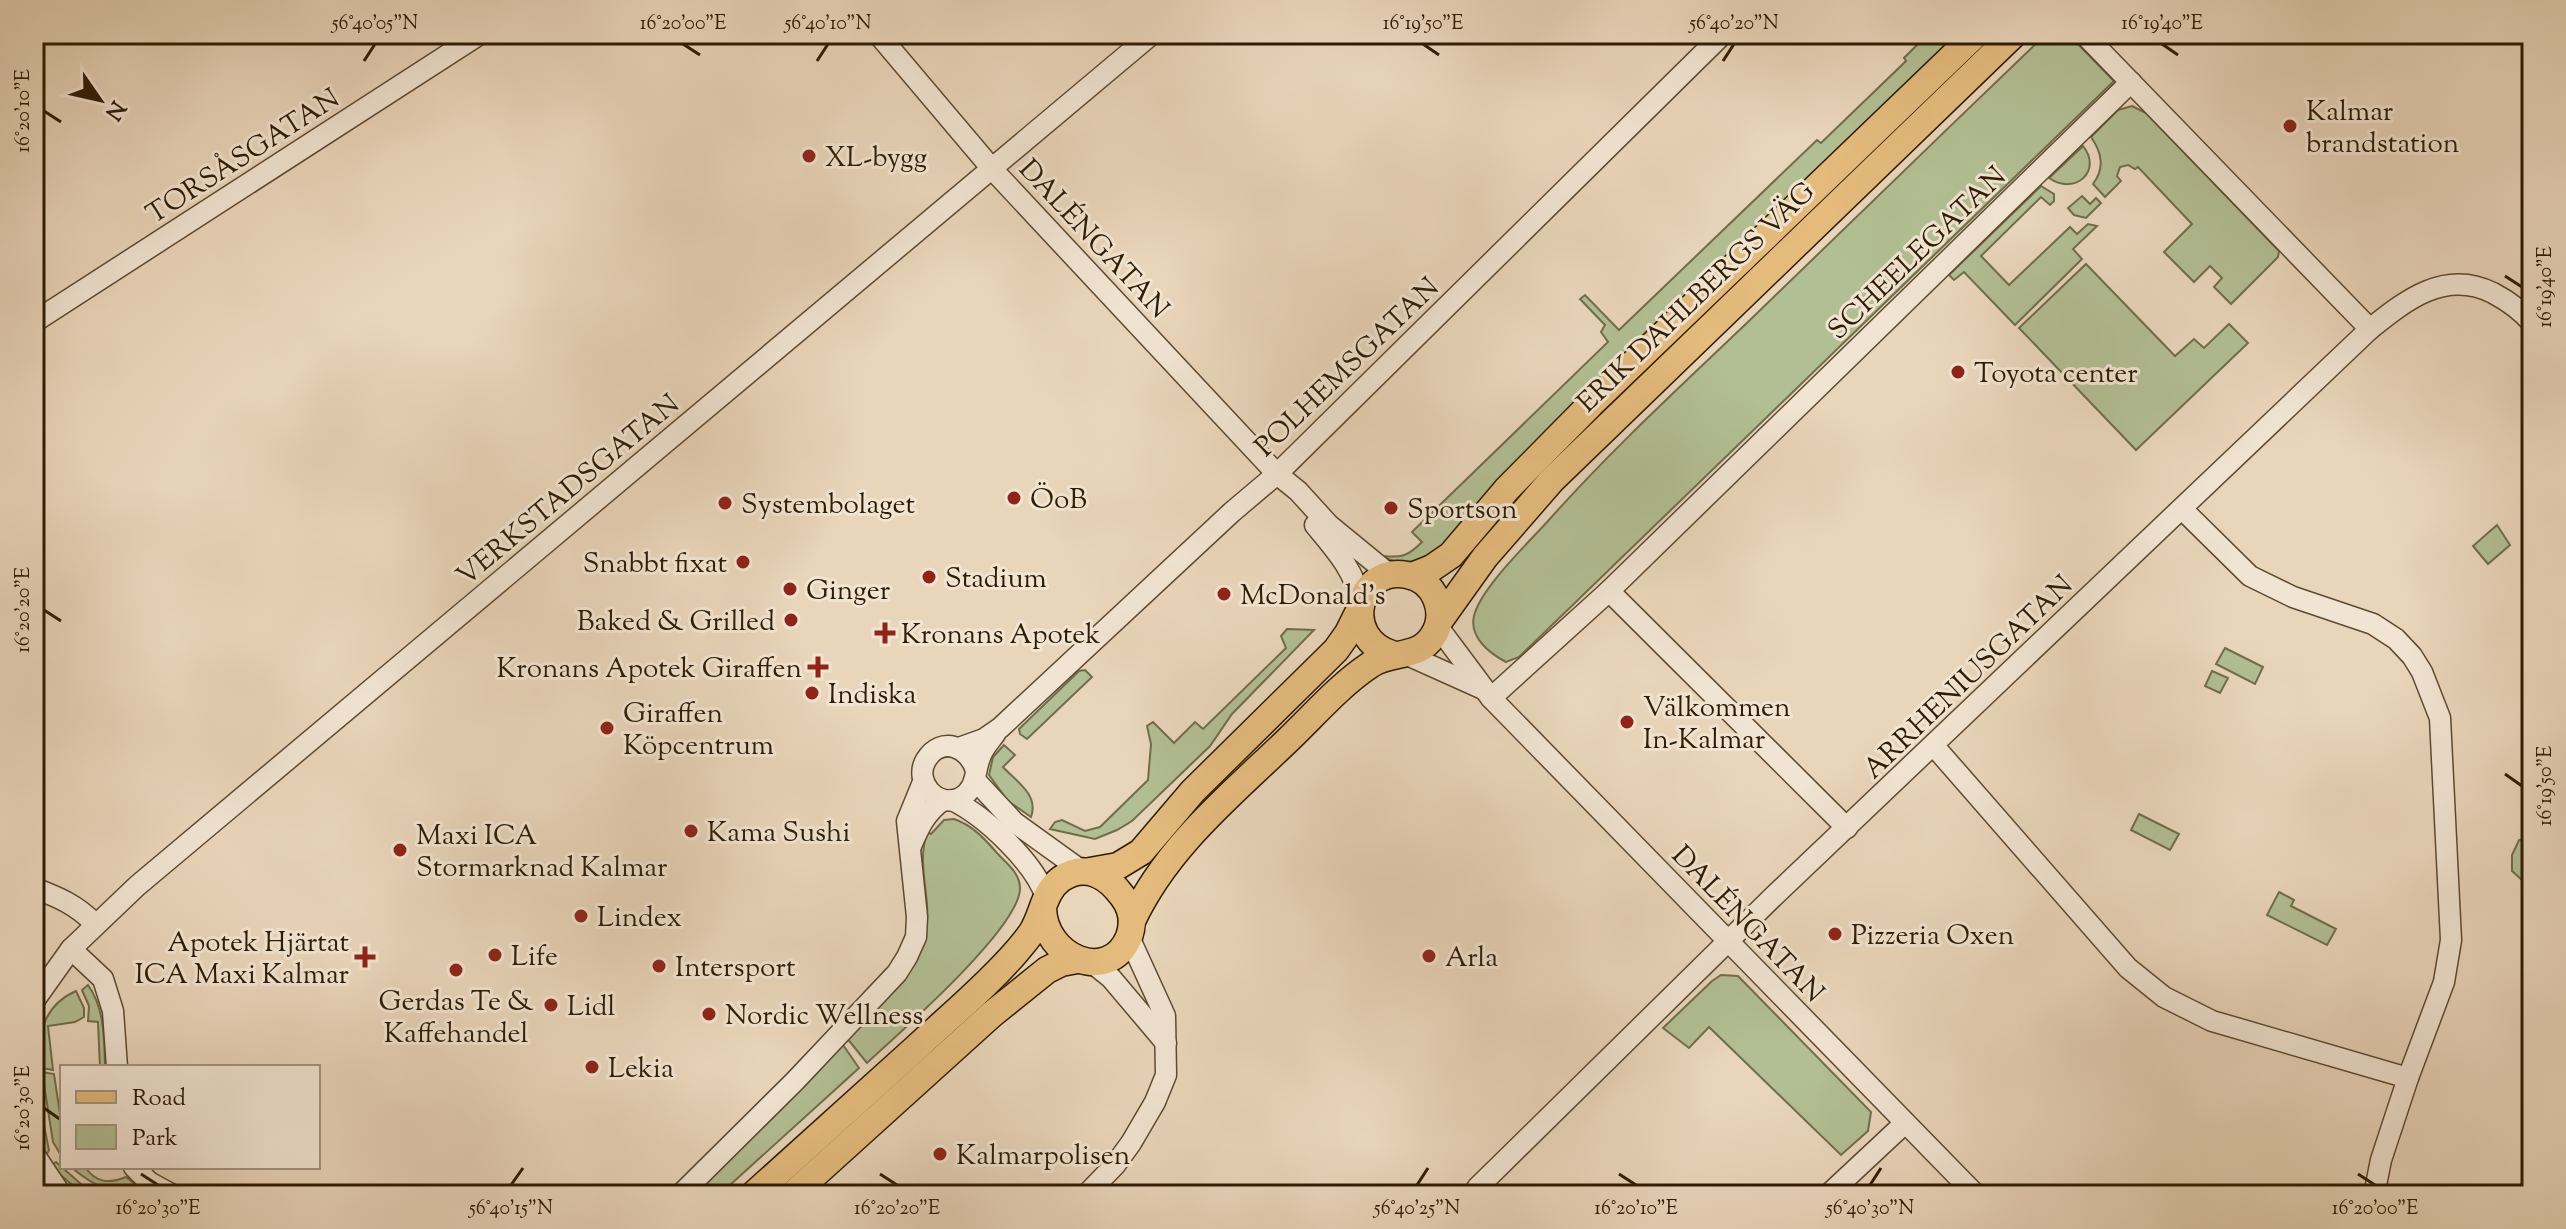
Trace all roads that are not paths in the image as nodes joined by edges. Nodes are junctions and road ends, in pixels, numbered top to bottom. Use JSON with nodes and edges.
{"nodes":[{"id":1,"x":480,"y":34,"type":"edge"},
{"id":2,"x":878,"y":34,"type":"edge"},
{"id":3,"x":1152,"y":34,"type":"edge"},
{"id":4,"x":1723,"y":34,"type":"edge"},
{"id":5,"x":1976,"y":34,"type":"edge"},
{"id":6,"x":2014,"y":34,"type":"edge"},
{"id":7,"x":2084,"y":34,"type":"edge"},
{"id":8,"x":2131,"y":82,"type":"junction"},
{"id":9,"x":993,"y":170,"type":"junction"},
{"id":10,"x":34,"y":322,"type":"edge"},
{"id":11,"x":2532,"y":323,"type":"edge"},
{"id":12,"x":2370,"y":329,"type":"junction"},
{"id":13,"x":1277,"y":474,"type":"junction"},
{"id":14,"x":2182,"y":509,"type":"junction"},
{"id":15,"x":1401,"y":575,"type":"junction"},
{"id":16,"x":1609,"y":591,"type":"junction"},
{"id":17,"x":1360,"y":607,"type":"junction"},
{"id":18,"x":1439,"y":624,"type":"junction"},
{"id":19,"x":1399,"y":654,"type":"junction"},
{"id":20,"x":1487,"y":694,"type":"junction"},
{"id":21,"x":1000,"y":728,"type":"junction"},
{"id":22,"x":1934,"y":746,"type":"junction"},
{"id":23,"x":959,"y":748,"type":"junction"},
{"id":24,"x":976,"y":776,"type":"junction"},
{"id":25,"x":923,"y":782,"type":"junction"},
{"id":26,"x":948,"y":800,"type":"junction"},
{"id":27,"x":1847,"y":828,"type":"junction"},
{"id":28,"x":911,"y":846,"type":"junction"},
{"id":29,"x":1086,"y":871,"type":"junction"},
{"id":30,"x":34,"y":888,"type":"edge"},
{"id":31,"x":1045,"y":902,"type":"junction"},
{"id":32,"x":95,"y":924,"type":"junction"},
{"id":33,"x":1130,"y":929,"type":"junction"},
{"id":34,"x":1728,"y":942,"type":"junction"},
{"id":35,"x":71,"y":949,"type":"junction"},
{"id":36,"x":1084,"y":961,"type":"junction"},
{"id":37,"x":34,"y":1001,"type":"edge"},
{"id":38,"x":1166,"y":1043,"type":"junction"},
{"id":39,"x":117,"y":1065,"type":"edge"},
{"id":40,"x":2408,"y":1078,"type":"junction"},
{"id":41,"x":1905,"y":1123,"type":"junction"},
{"id":42,"x":34,"y":1154,"type":"edge"},
{"id":43,"x":136,"y":1169,"type":"edge"},
{"id":44,"x":34,"y":1180,"type":"edge"},
{"id":45,"x":62,"y":1192,"type":"edge"},
{"id":46,"x":173,"y":1195,"type":"edge"},
{"id":47,"x":680,"y":1195,"type":"edge"},
{"id":48,"x":753,"y":1195,"type":"edge"},
{"id":49,"x":792,"y":1195,"type":"edge"},
{"id":50,"x":1086,"y":1195,"type":"edge"},
{"id":51,"x":1485,"y":1195,"type":"edge"},
{"id":52,"x":1828,"y":1195,"type":"edge"},
{"id":53,"x":1976,"y":1195,"type":"edge"},
{"id":54,"x":2374,"y":1195,"type":"edge"}],
"edges":[{"from":1,"to":10,"type":"street","name":"TORSÅSGATAN"},
{"from":2,"to":9,"type":"street","name":"DALÉNGATAN"},
{"from":3,"to":9,"type":"street","name":"VERKSTADSGATAN"},
{"from":4,"to":13,"type":"street","name":"POLHEMSGATAN"},
{"from":5,"to":15,"type":"main road","name":"ERIK DAHLBERGS VÄG"},
{"from":6,"to":18,"type":"main road","name":"ERIK DAHLBERGS VÄG"},
{"from":7,"to":8,"type":"street"},
{"from":8,"to":12,"type":"street"},
{"from":8,"to":16,"type":"street","name":"SCHEELEGATAN"},
{"from":9,"to":13,"type":"street","name":"DALÉNGATAN"},
{"from":9,"to":32,"type":"street","name":"VERKSTADSGATAN"},
{"from":11,"to":12,"type":"street","name":"ARRHENIUSGATAN"},
{"from":12,"to":14,"type":"street","name":"ARRHENIUSGATAN"},
{"from":13,"to":15,"type":"street","name":"DALÉNGATAN"},
{"from":13,"to":17,"type":"street","name":"DALÉNGATAN"},
{"from":13,"to":21,"type":"street","name":"POLHEMSGATAN"},
{"from":14,"to":22,"type":"street","name":"ARRHENIUSGATAN"},
{"from":14,"to":40,"type":"street"},
{"from":15,"to":17,"type":"main road","name":"ERIK DAHLBERGS VÄG"},
{"from":15,"to":18,"type":"main road"},
{"from":16,"to":20,"type":"street","name":"SCHEELEGATAN"},
{"from":16,"to":27,"type":"street"},
{"from":17,"to":19,"type":"main road"},
{"from":17,"to":29,"type":"main road","name":"ERIK DAHLBERGS VÄG"},
{"from":18,"to":19,"type":"main road","name":"ERIK DAHLBERGS VÄG"},
{"from":18,"to":20,"type":"street","name":"DALÉNGATAN"},
{"from":19,"to":20,"type":"street","name":"DALÉNGATAN"},
{"from":19,"to":33,"type":"main road","name":"ERIK DAHLBERGS VÄG"},
{"from":20,"to":34,"type":"street","name":"DALÉNGATAN"},
{"from":21,"to":23,"type":"street","name":"POLHEMSGATAN"},
{"from":21,"to":24,"type":"street","name":"POLHEMSGATAN"},
{"from":22,"to":27,"type":"street","name":"ARRHENIUSGATAN"},
{"from":22,"to":40,"type":"street"},
{"from":23,"to":24,"type":"street"},
{"from":23,"to":25,"type":"street"},
{"from":24,"to":26,"type":"street"},
{"from":24,"to":29,"type":"street"},
{"from":25,"to":26,"type":"street"},
{"from":25,"to":28,"type":"street"},
{"from":26,"to":28,"type":"street"},
{"from":26,"to":31,"type":"street"},
{"from":27,"to":34,"type":"street","name":"ARRHENIUSGATAN"},
{"from":28,"to":47,"type":"street"},
{"from":29,"to":31,"type":"main road","name":"ERIK DAHLBERGS VÄG"},
{"from":29,"to":33,"type":"main road"},
{"from":30,"to":32,"type":"street"},
{"from":31,"to":36,"type":"main road"},
{"from":31,"to":48,"type":"main road","name":"ERIK DAHLBERGS VÄG"},
{"from":32,"to":35,"type":"street","name":"VERKSTADSGATAN"},
{"from":33,"to":36,"type":"main road","name":"ERIK DAHLBERGS VÄG"},
{"from":33,"to":38,"type":"street"},
{"from":34,"to":41,"type":"street","name":"DALÉNGATAN"},
{"from":34,"to":51,"type":"street","name":"ARRHENIUSGATAN"},
{"from":35,"to":37,"type":"street","name":"VERKSTADSGATAN"},
{"from":35,"to":39,"type":"street"},
{"from":36,"to":38,"type":"street"},
{"from":36,"to":49,"type":"main road","name":"ERIK DAHLBERGS VÄG"},
{"from":38,"to":50,"type":"street"},
{"from":40,"to":54,"type":"street"},
{"from":41,"to":52,"type":"street"},
{"from":41,"to":53,"type":"street","name":"DALÉNGATAN"},
{"from":42,"to":45,"type":"street"},
{"from":43,"to":46,"type":"street"},
{"from":44,"to":45,"type":"street"}]}
